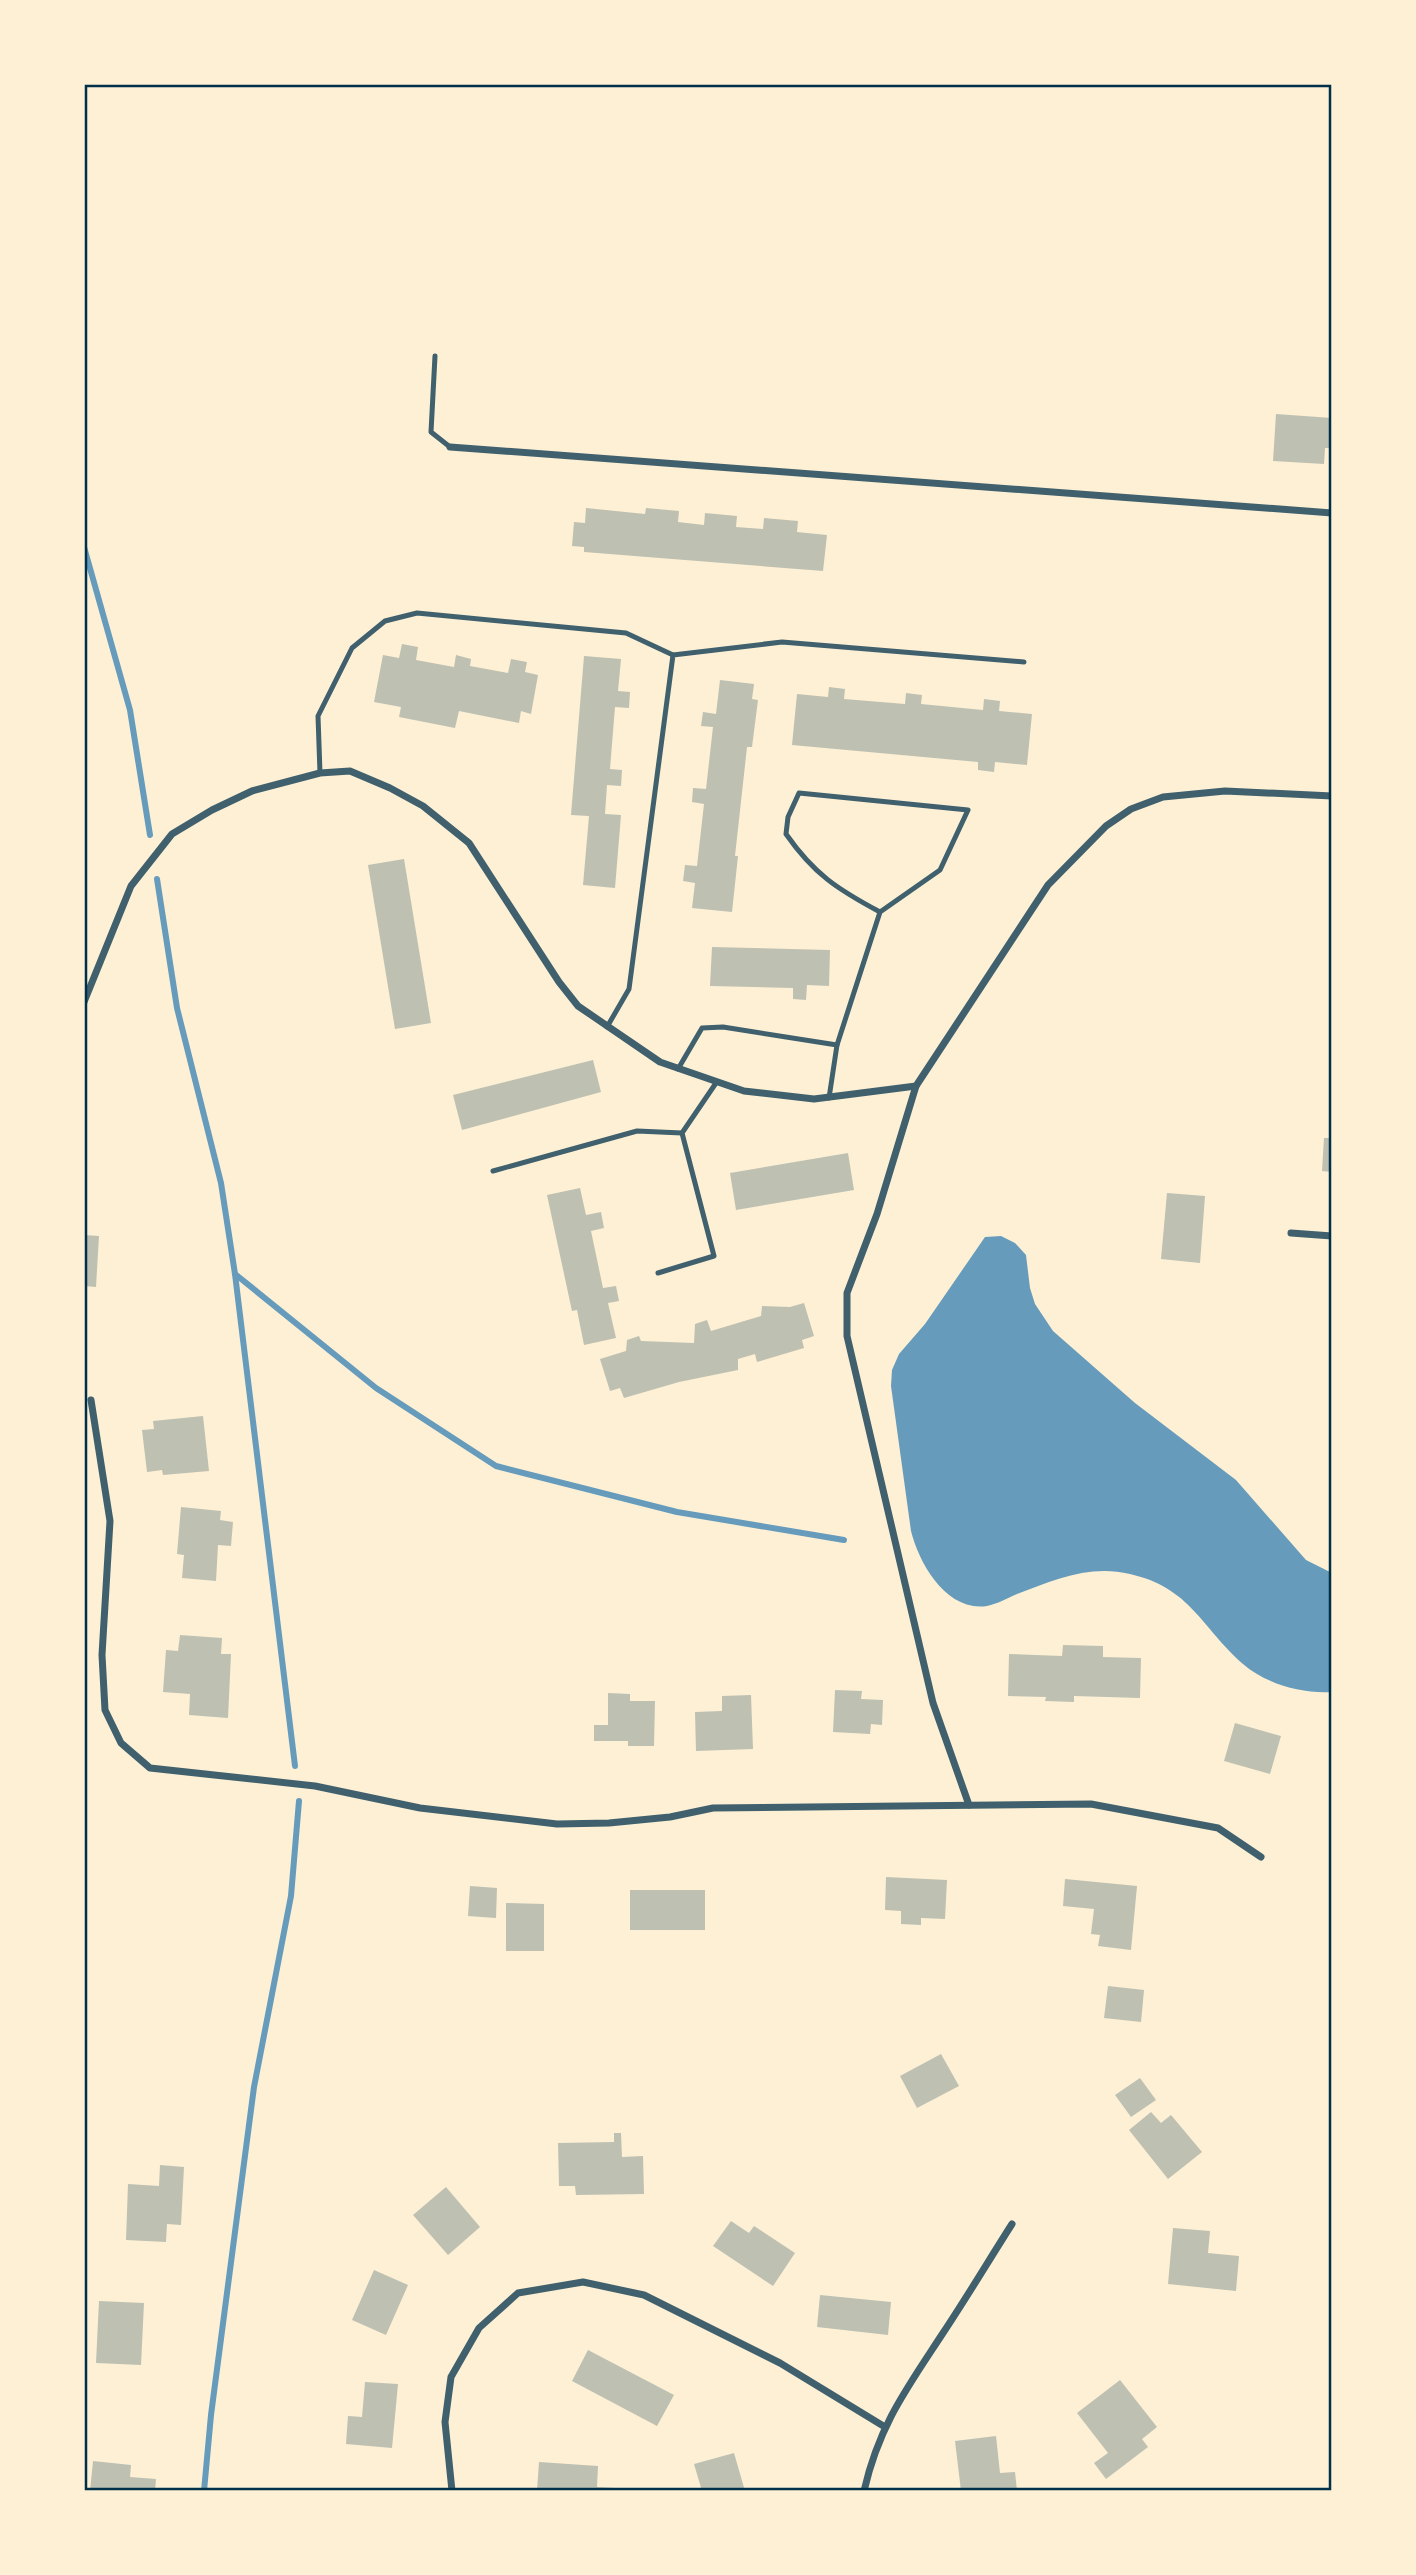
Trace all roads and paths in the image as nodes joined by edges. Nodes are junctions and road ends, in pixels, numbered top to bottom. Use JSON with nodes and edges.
{"nodes":[{"id":1,"x":435,"y":356,"type":"dead end"},
{"id":2,"x":450,"y":447,"type":"joint"},
{"id":3,"x":1332,"y":513,"type":"edge"},
{"id":4,"x":673,"y":655,"type":"junction"},
{"id":5,"x":1024,"y":662,"type":"dead end"},
{"id":6,"x":320,"y":773,"type":"junction"},
{"id":7,"x":1332,"y":796,"type":"edge"},
{"id":8,"x":880,"y":912,"type":"junction"},
{"id":9,"x":84,"y":1002,"type":"edge"},
{"id":10,"x":607,"y":1027,"type":"junction"},
{"id":11,"x":836,"y":1045,"type":"junction"},
{"id":12,"x":678,"y":1069,"type":"junction"},
{"id":13,"x":716,"y":1083,"type":"junction"},
{"id":14,"x":916,"y":1086,"type":"junction"},
{"id":15,"x":829,"y":1098,"type":"junction"},
{"id":16,"x":681,"y":1133,"type":"junction"},
{"id":17,"x":493,"y":1171,"type":"dead end"},
{"id":18,"x":1292,"y":1233,"type":"dead end"},
{"id":19,"x":1332,"y":1236,"type":"edge"},
{"id":20,"x":658,"y":1273,"type":"dead end"},
{"id":21,"x":91,"y":1400,"type":"dead end"},
{"id":22,"x":969,"y":1805,"type":"junction"},
{"id":23,"x":1261,"y":1857,"type":"dead end"},
{"id":24,"x":1012,"y":2224,"type":"dead end"},
{"id":25,"x":885,"y":2427,"type":"junction"},
{"id":26,"x":452,"y":2491,"type":"edge"},
{"id":27,"x":864,"y":2491,"type":"edge"}],
"edges":[{"from":1,"to":2,"type":"lane"},
{"from":2,"to":3,"type":"street"},
{"from":4,"to":5,"type":"lane"},
{"from":4,"to":6,"type":"lane"},
{"from":4,"to":10,"type":"lane"},
{"from":6,"to":9,"type":"street"},
{"from":6,"to":10,"type":"street"},
{"from":7,"to":14,"type":"street"},
{"from":8,"to":8,"type":"lane"},
{"from":8,"to":11,"type":"lane"},
{"from":10,"to":12,"type":"street"},
{"from":11,"to":12,"type":"lane"},
{"from":11,"to":15,"type":"lane"},
{"from":12,"to":13,"type":"street"},
{"from":13,"to":15,"type":"street"},
{"from":13,"to":16,"type":"lane"},
{"from":14,"to":15,"type":"street"},
{"from":14,"to":22,"type":"street"},
{"from":16,"to":17,"type":"lane"},
{"from":16,"to":20,"type":"lane"},
{"from":18,"to":19,"type":"street"},
{"from":21,"to":22,"type":"street"},
{"from":22,"to":23,"type":"street"},
{"from":24,"to":25,"type":"street"},
{"from":25,"to":26,"type":"street"},
{"from":25,"to":27,"type":"street"}]}
